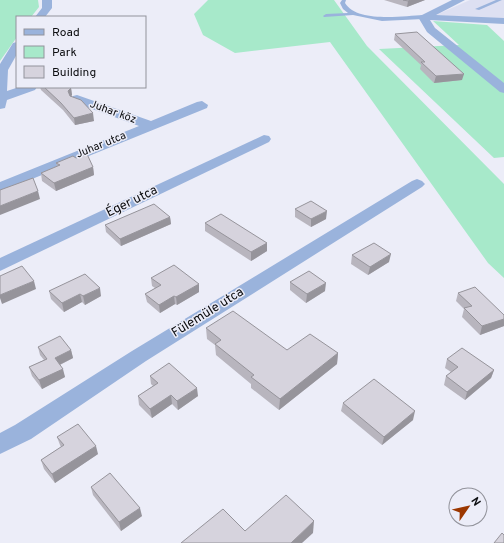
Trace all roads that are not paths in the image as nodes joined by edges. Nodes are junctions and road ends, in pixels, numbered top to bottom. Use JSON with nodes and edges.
{"nodes":[{"id":1,"x":344,"y":0,"type":"edge"},
{"id":2,"x":460,"y":0,"type":"edge"},
{"id":3,"x":500,"y":0,"type":"edge"},
{"id":4,"x":50,"y":1,"type":"edge"},
{"id":5,"x":477,"y":9,"type":"dead end"},
{"id":6,"x":353,"y":14,"type":"junction"},
{"id":7,"x":41,"y":16,"type":"edge"},
{"id":8,"x":326,"y":16,"type":"dead end"},
{"id":9,"x":423,"y":17,"type":"junction"},
{"id":10,"x":504,"y":22,"type":"edge"},
{"id":11,"x":16,"y":47,"type":"edge"},
{"id":12,"x":491,"y":79,"type":"junction"},
{"id":13,"x":504,"y":80,"type":"edge"},
{"id":14,"x":29,"y":88,"type":"edge"},
{"id":15,"x":504,"y":89,"type":"edge"},
{"id":16,"x":76,"y":98,"type":"edge"},
{"id":17,"x":1,"y":101,"type":"edge"},
{"id":18,"x":202,"y":105,"type":"dead end"},
{"id":19,"x":149,"y":125,"type":"junction"},
{"id":20,"x":264,"y":139,"type":"dead end"},
{"id":21,"x":417,"y":184,"type":"dead end"},
{"id":22,"x":0,"y":187,"type":"edge"},
{"id":23,"x":0,"y":265,"type":"edge"},
{"id":24,"x":0,"y":444,"type":"edge"}],
"edges":[{"from":1,"to":6,"type":"lane"},
{"from":2,"to":9,"type":"street"},
{"from":3,"to":5,"type":"lane"},
{"from":4,"to":7,"type":"street"},
{"from":6,"to":8,"type":"lane"},
{"from":6,"to":9,"type":"lane"},
{"from":9,"to":10,"type":"street"},
{"from":9,"to":12,"type":"street"},
{"from":11,"to":17,"type":"street"},
{"from":12,"to":13,"type":"street"},
{"from":12,"to":15,"type":"street"},
{"from":14,"to":17,"type":"street"},
{"from":16,"to":19,"type":"street","name":"Juhar köz"},
{"from":18,"to":19,"type":"street","name":"Juhar utca"},
{"from":19,"to":22,"type":"street","name":"Juhar utca"},
{"from":20,"to":23,"type":"street","name":"Éger utca"},
{"from":21,"to":24,"type":"street","name":"Fülemüle utca"}]}
